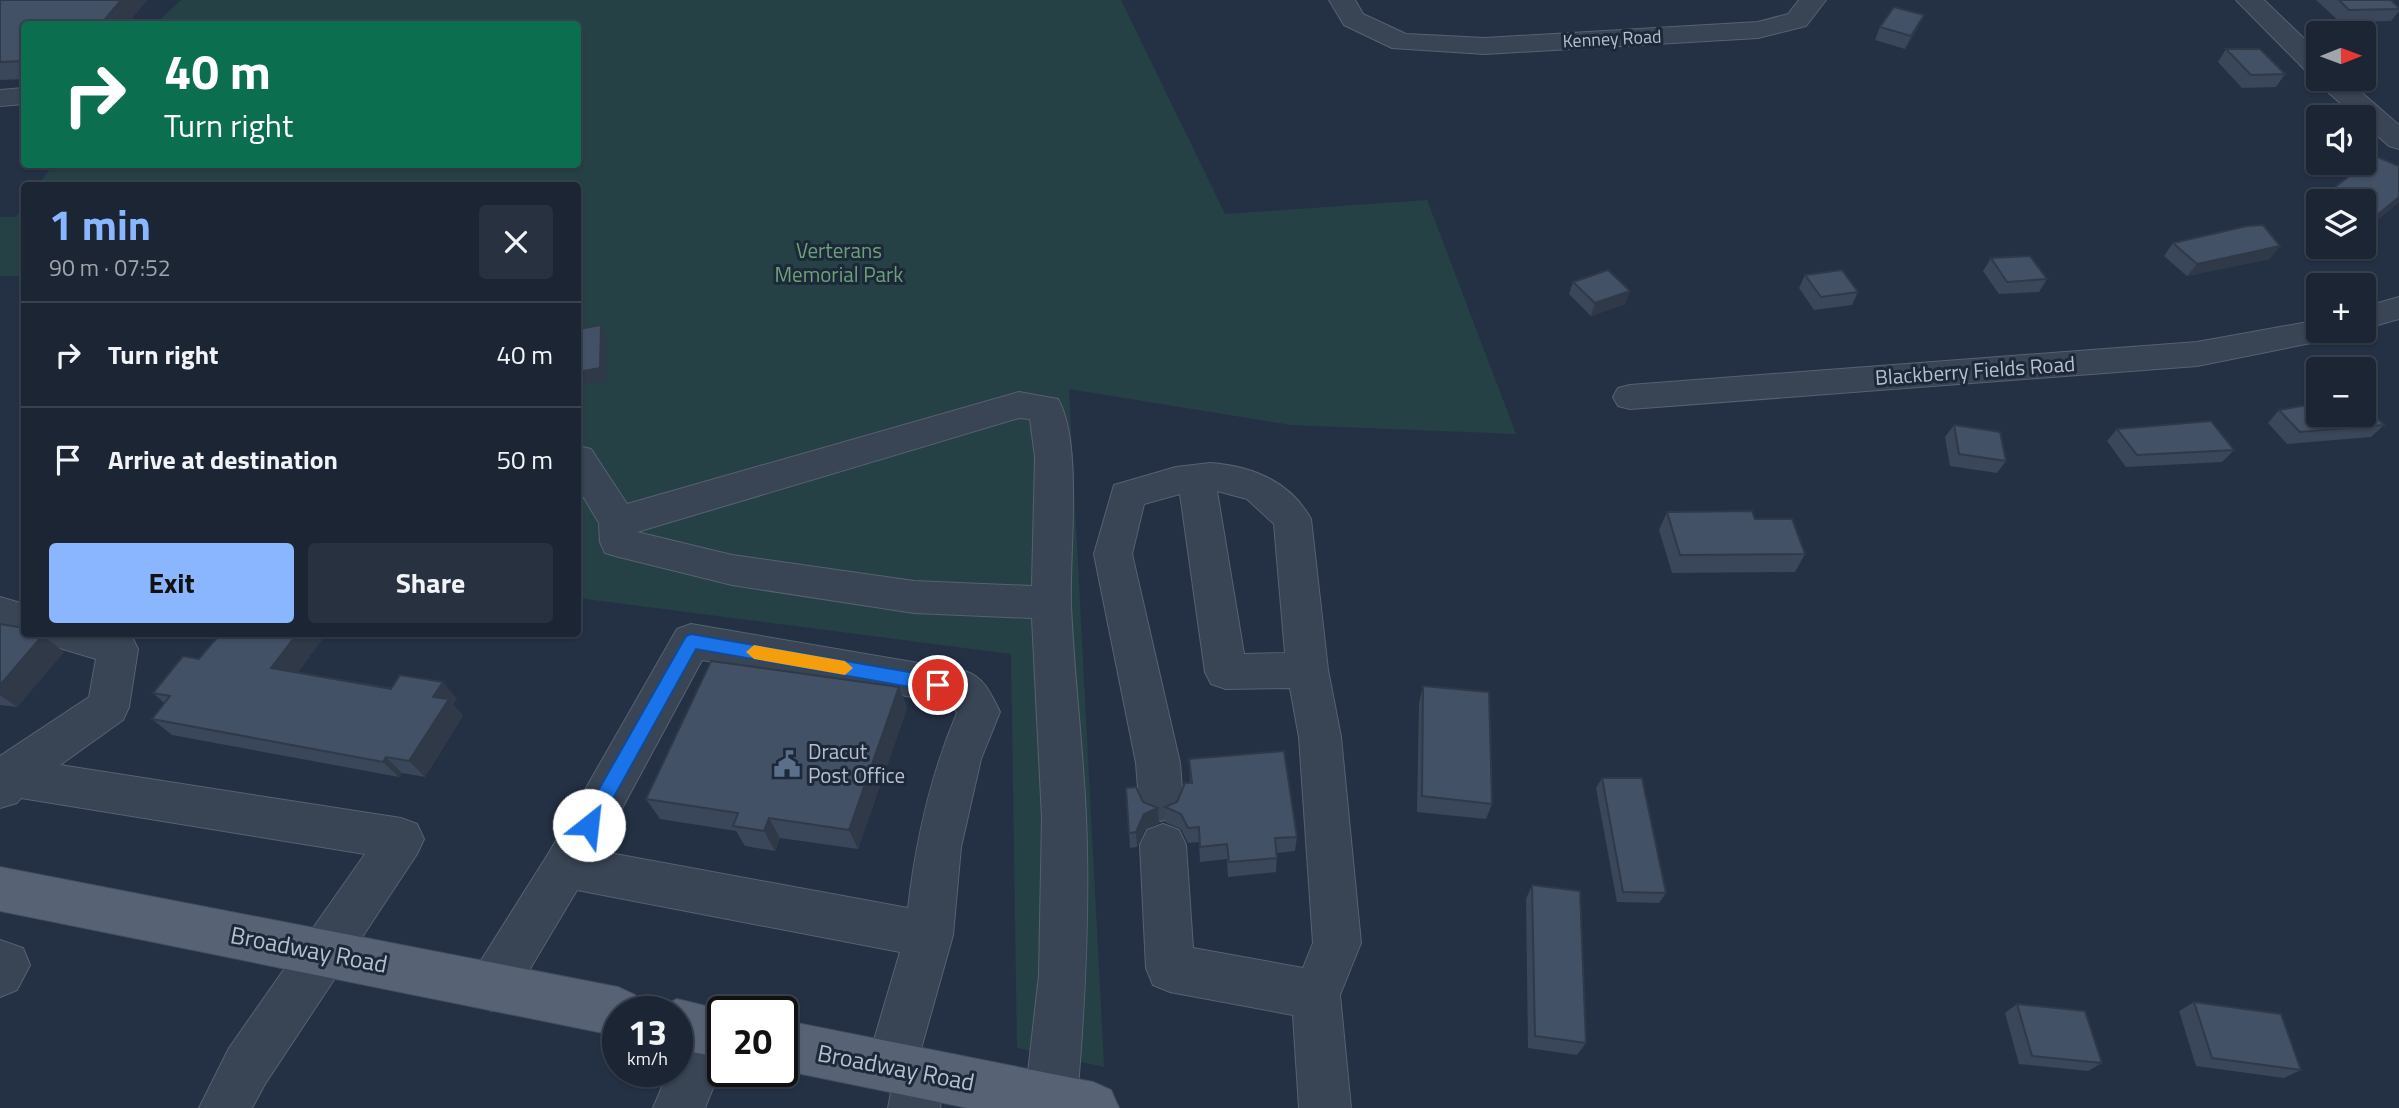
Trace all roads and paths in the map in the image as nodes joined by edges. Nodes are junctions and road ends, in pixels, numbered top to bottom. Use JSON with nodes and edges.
{"nodes":[{"id":1,"x":1342,"y":0,"type":"edge"},
{"id":2,"x":1813,"y":0,"type":"edge"},
{"id":3,"x":2249,"y":0,"type":"edge"},
{"id":4,"x":2306,"y":55,"type":"edge"},
{"id":5,"x":2344,"y":91,"type":"edge"},
{"id":6,"x":21,"y":96,"type":"edge"},
{"id":7,"x":0,"y":98,"type":"edge"},
{"id":8,"x":2399,"y":140,"type":"edge"},
{"id":9,"x":2399,"y":309,"type":"edge"},
{"id":10,"x":2376,"y":315,"type":"edge"},
{"id":11,"x":2306,"y":333,"type":"edge"},
{"id":12,"x":1630,"y":397,"type":"dead end"},
{"id":13,"x":581,"y":464,"type":"edge"},
{"id":14,"x":1196,"y":478,"type":"junction"},
{"id":15,"x":618,"y":521,"type":"junction"},
{"id":16,"x":1051,"y":603,"type":"junction"},
{"id":17,"x":0,"y":613,"type":"edge"},
{"id":18,"x":21,"y":619,"type":"edge"},
{"id":19,"x":77,"y":637,"type":"edge"},
{"id":20,"x":1307,"y":670,"type":"junction"},
{"id":21,"x":4,"y":781,"type":"edge"},
{"id":22,"x":566,"y":866,"type":"junction"},
{"id":23,"x":0,"y":889,"type":"edge"},
{"id":24,"x":929,"y":935,"type":"junction"},
{"id":25,"x":324,"y":952,"type":"junction"},
{"id":26,"x":492,"y":987,"type":"junction"},
{"id":27,"x":1316,"y":995,"type":"junction"},
{"id":28,"x":602,"y":1009,"type":"edge"},
{"id":29,"x":704,"y":1029,"type":"edge"},
{"id":30,"x":798,"y":1050,"type":"edge"},
{"id":31,"x":909,"y":1083,"type":"edge"},
{"id":32,"x":1072,"y":1104,"type":"edge"},
{"id":33,"x":225,"y":1108,"type":"edge"},
{"id":34,"x":680,"y":1108,"type":"edge"},
{"id":35,"x":1325,"y":1108,"type":"edge"}],
"edges":[{"from":1,"to":2,"type":"street","name":"Kenney Road"},
{"from":3,"to":4,"type":"street"},
{"from":5,"to":8,"type":"street"},
{"from":6,"to":7,"type":"street"},
{"from":9,"to":10,"type":"street"},
{"from":11,"to":12,"type":"street","name":"Blackberry Fields Road"},
{"from":13,"to":15,"type":"street"},
{"from":14,"to":20,"type":"street"},
{"from":14,"to":20,"type":"street"},
{"from":14,"to":27,"type":"street"},
{"from":15,"to":16,"type":"street"},
{"from":15,"to":16,"type":"street"},
{"from":16,"to":32,"type":"street"},
{"from":17,"to":18,"type":"street"},
{"from":19,"to":21,"type":"street"},
{"from":20,"to":27,"type":"street"},
{"from":21,"to":25,"type":"street"},
{"from":22,"to":24,"type":"street"},
{"from":22,"to":24,"type":"street"},
{"from":22,"to":26,"type":"street"},
{"from":23,"to":25,"type":"main road","name":"Broadway Road"},
{"from":24,"to":31,"type":"street"},
{"from":25,"to":26,"type":"main road","name":"Broadway Road"},
{"from":25,"to":33,"type":"street"},
{"from":26,"to":28,"type":"main road","name":"Broadway Road"},
{"from":27,"to":35,"type":"street"},
{"from":29,"to":34,"type":"street"},
{"from":30,"to":31,"type":"main road","name":"Broadway Road"},
{"from":31,"to":32,"type":"main road","name":"Broadway Road"}]}
